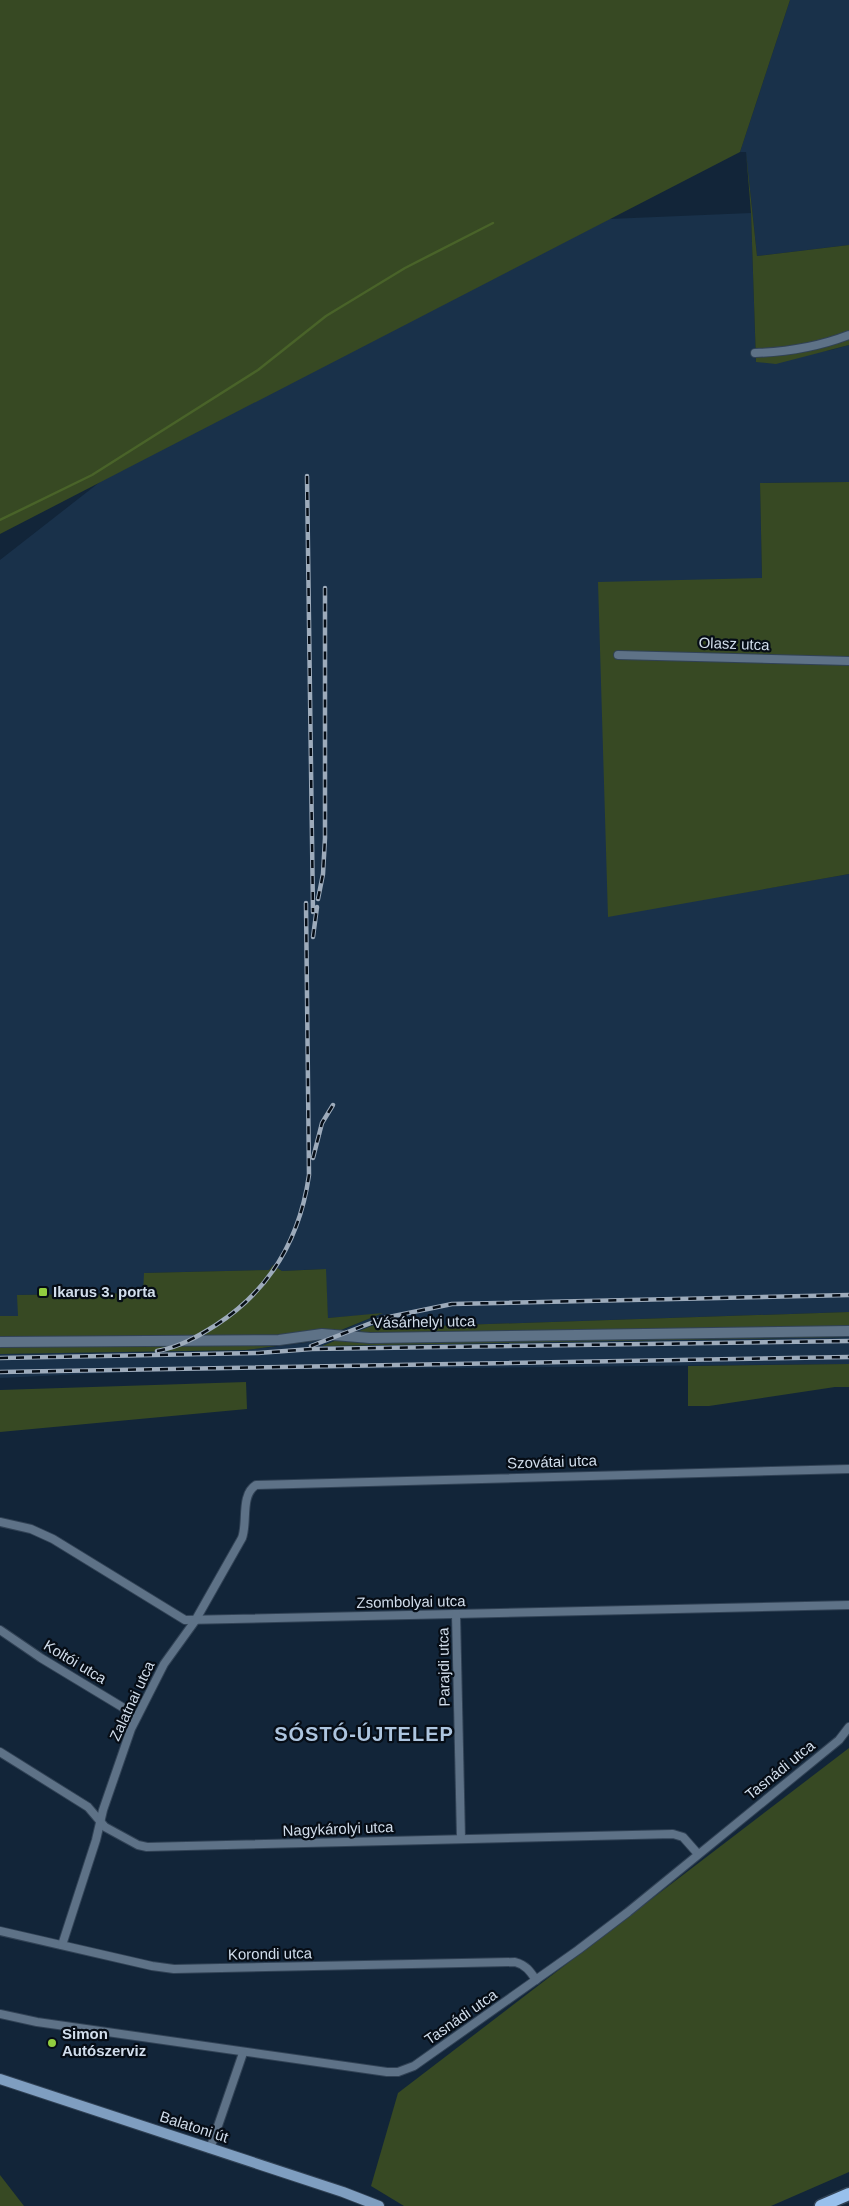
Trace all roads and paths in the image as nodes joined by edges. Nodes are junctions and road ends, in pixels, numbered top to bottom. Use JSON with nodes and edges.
{"nodes":[{"id":1,"x":849,"y":335,"type":"edge"},
{"id":2,"x":755,"y":353,"type":"dead end"},
{"id":3,"x":618,"y":655,"type":"dead end"},
{"id":4,"x":849,"y":662,"type":"edge"},
{"id":5,"x":849,"y":1331,"type":"edge"},
{"id":6,"x":0,"y":1342,"type":"edge"},
{"id":7,"x":849,"y":1469,"type":"edge"},
{"id":8,"x":256,"y":1485,"type":"joint"},
{"id":9,"x":0,"y":1522,"type":"edge"},
{"id":10,"x":849,"y":1604,"type":"edge"},
{"id":11,"x":456,"y":1614,"type":"junction"},
{"id":12,"x":195,"y":1621,"type":"junction"},
{"id":13,"x":0,"y":1630,"type":"edge"},
{"id":14,"x":137,"y":1716,"type":"junction"},
{"id":15,"x":849,"y":1727,"type":"edge"},
{"id":16,"x":0,"y":1752,"type":"edge"},
{"id":17,"x":100,"y":1822,"type":"junction"},
{"id":18,"x":461,"y":1839,"type":"junction"},
{"id":19,"x":698,"y":1854,"type":"junction"},
{"id":20,"x":0,"y":1931,"type":"edge"},
{"id":21,"x":62,"y":1945,"type":"junction"},
{"id":22,"x":536,"y":1980,"type":"junction"},
{"id":23,"x":0,"y":2014,"type":"edge"},
{"id":24,"x":243,"y":2053,"type":"junction"},
{"id":25,"x":0,"y":2079,"type":"edge"},
{"id":26,"x":210,"y":2149,"type":"junction"},
{"id":27,"x":849,"y":2194,"type":"edge"},
{"id":28,"x":379,"y":2206,"type":"edge"},
{"id":29,"x":820,"y":2206,"type":"edge"}],
"edges":[{"from":1,"to":2,"type":"street"},
{"from":3,"to":4,"type":"street","name":"Olasz utca"},
{"from":5,"to":6,"type":"street","name":"Vásárhelyi utca"},
{"from":7,"to":8,"type":"street","name":"Szovátai utca"},
{"from":8,"to":12,"type":"street","name":"Zalatnai utca"},
{"from":9,"to":12,"type":"street","name":"Zsombolyai utca"},
{"from":10,"to":11,"type":"street","name":"Zsombolyai utca"},
{"from":11,"to":12,"type":"street","name":"Zsombolyai utca"},
{"from":11,"to":18,"type":"street","name":"Parajdi utca"},
{"from":12,"to":14,"type":"street","name":"Zalatnai utca"},
{"from":13,"to":14,"type":"street","name":"Koltói utca"},
{"from":14,"to":17,"type":"street","name":"Zalatnai utca"},
{"from":15,"to":19,"type":"street","name":"Tasnádi utca"},
{"from":16,"to":17,"type":"street","name":"Nagykárolyi utca"},
{"from":17,"to":18,"type":"street","name":"Nagykárolyi utca"},
{"from":17,"to":21,"type":"street","name":"Zalatnai utca"},
{"from":18,"to":19,"type":"street","name":"Nagykárolyi utca"},
{"from":19,"to":22,"type":"street","name":"Tasnádi utca"},
{"from":20,"to":21,"type":"street","name":"Korondi utca"},
{"from":21,"to":22,"type":"street","name":"Korondi utca"},
{"from":22,"to":24,"type":"street","name":"Tasnádi utca"},
{"from":23,"to":24,"type":"street","name":"Tasnádi utca"},
{"from":24,"to":26,"type":"street"},
{"from":25,"to":26,"type":"main road","name":"Balatoni út"},
{"from":26,"to":28,"type":"main road","name":"Balatoni út"},
{"from":27,"to":29,"type":"main road"}]}
